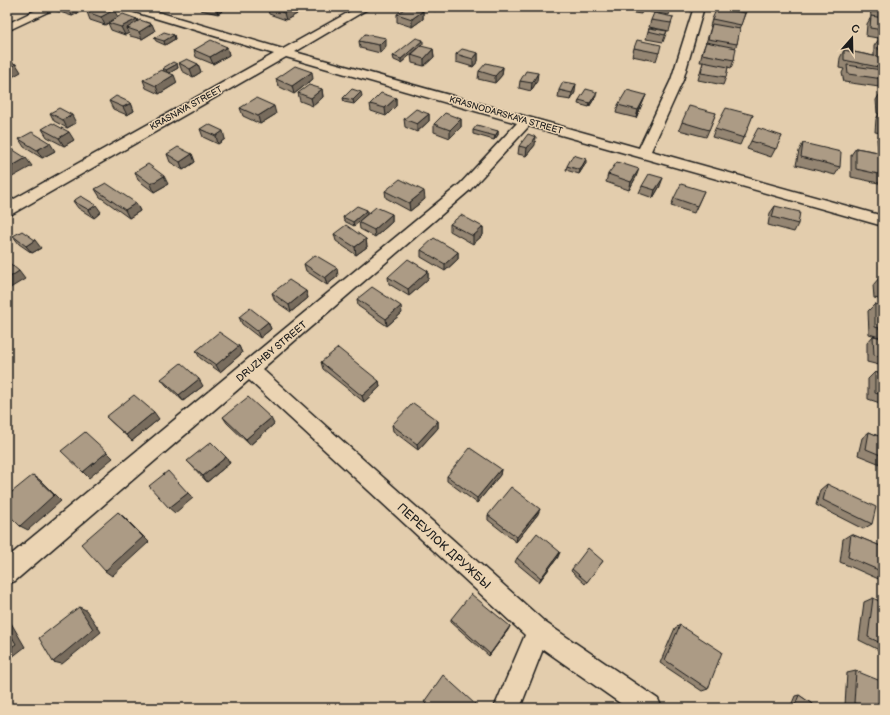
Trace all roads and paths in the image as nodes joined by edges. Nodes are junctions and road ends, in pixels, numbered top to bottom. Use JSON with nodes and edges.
{"nodes":[{"id":1,"x":50,"y":7,"type":"edge"},
{"id":2,"x":130,"y":7,"type":"edge"},
{"id":3,"x":366,"y":7,"type":"edge"},
{"id":4,"x":699,"y":7,"type":"edge"},
{"id":5,"x":7,"y":28,"type":"edge"},
{"id":6,"x":284,"y":53,"type":"junction"},
{"id":7,"x":527,"y":120,"type":"junction"},
{"id":8,"x":644,"y":154,"type":"junction"},
{"id":9,"x":7,"y":210,"type":"edge"},
{"id":10,"x":883,"y":221,"type":"edge"},
{"id":11,"x":249,"y":369,"type":"junction"},
{"id":12,"x":7,"y":573,"type":"edge"},
{"id":13,"x":538,"y":631,"type":"junction"},
{"id":14,"x":507,"y":708,"type":"edge"},
{"id":15,"x":649,"y":708,"type":"edge"}],
"edges":[{"from":1,"to":5,"type":"street"},
{"from":2,"to":6,"type":"street","name":"KRASNODARSKAYA STREET"},
{"from":3,"to":6,"type":"street","name":"KRASNAYA STREET"},
{"from":4,"to":8,"type":"street"},
{"from":6,"to":7,"type":"street","name":"KRASNODARSKAYA STREET"},
{"from":6,"to":9,"type":"street","name":"KRASNAYA STREET"},
{"from":7,"to":8,"type":"street","name":"KRASNODARSKAYA STREET"},
{"from":7,"to":11,"type":"street","name":"DRUZHBY STREET"},
{"from":8,"to":10,"type":"street","name":"KRASNODARSKAYA STREET"},
{"from":11,"to":12,"type":"street","name":"DRUZHBY STREET"},
{"from":11,"to":13,"type":"street","name":"ПЕРЕУЛОК ДРУЖБЫ"},
{"from":13,"to":14,"type":"street"},
{"from":13,"to":15,"type":"street","name":"ПЕРЕУЛОК ДРУЖБЫ"}]}
